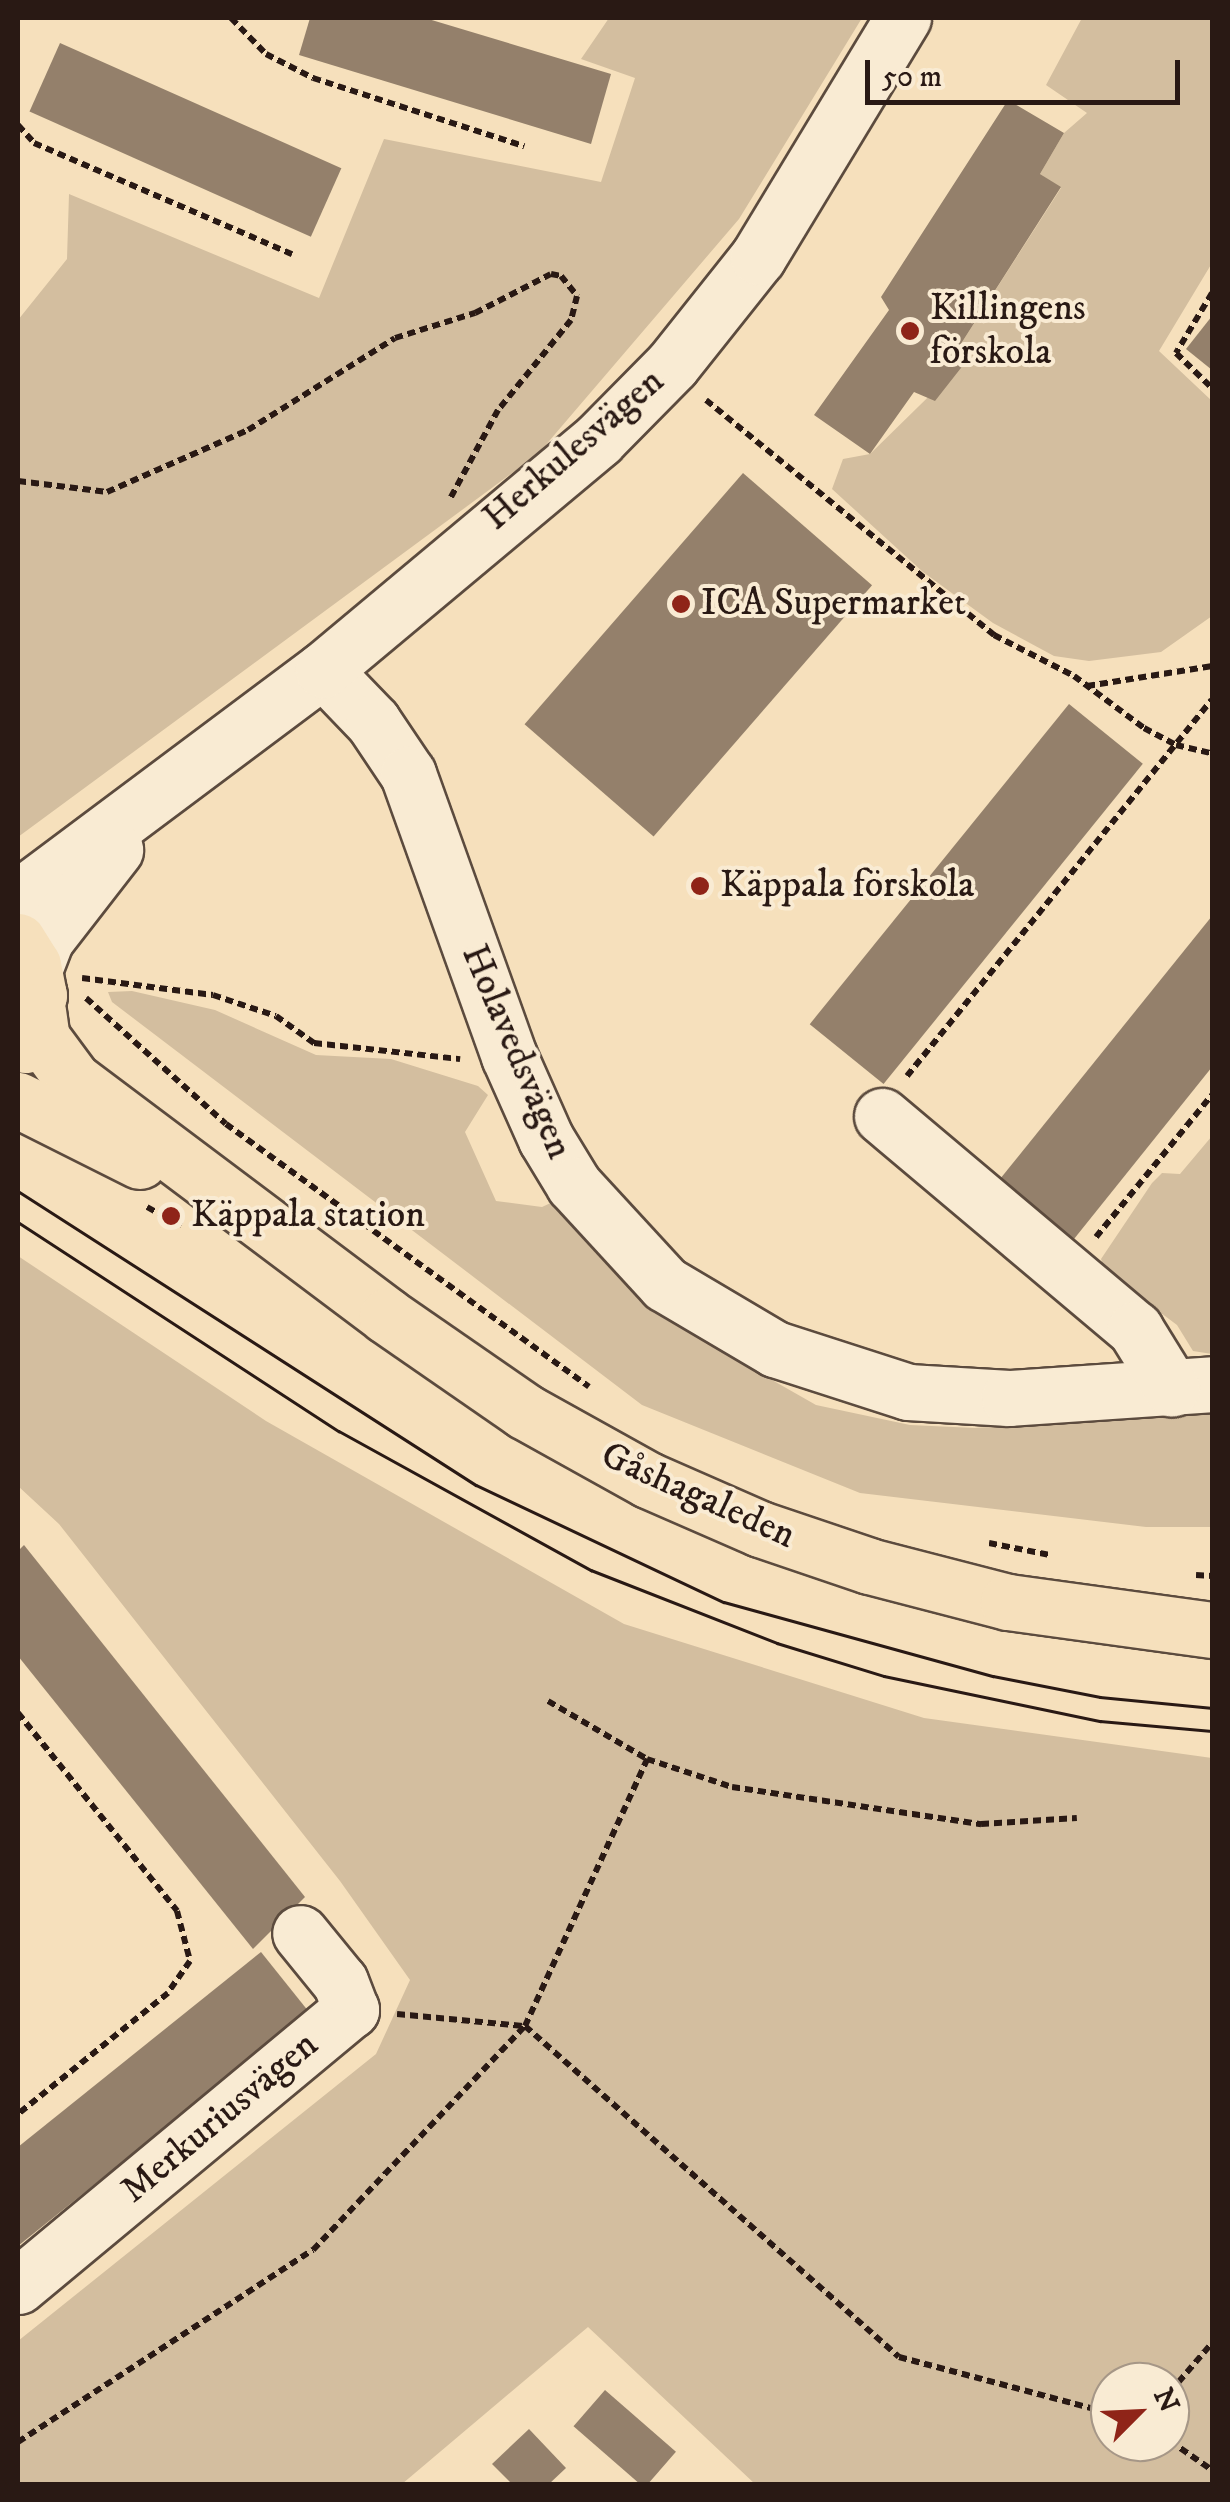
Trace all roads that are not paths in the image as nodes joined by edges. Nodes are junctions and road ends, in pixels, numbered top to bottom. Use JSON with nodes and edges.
{"nodes":[{"id":1,"x":903,"y":18,"type":"edge"},
{"id":2,"x":323,"y":670,"type":"junction"},
{"id":3,"x":154,"y":800,"type":"junction"},
{"id":4,"x":18,"y":898,"type":"edge"},
{"id":5,"x":43,"y":987,"type":"edge"},
{"id":6,"x":18,"y":1100,"type":"edge"},
{"id":7,"x":882,"y":1116,"type":"road end"},
{"id":8,"x":246,"y":1212,"type":"junction"},
{"id":9,"x":1192,"y":1387,"type":"edge"},
{"id":10,"x":1212,"y":1630,"type":"edge"},
{"id":11,"x":300,"y":1933,"type":"dead end"},
{"id":12,"x":18,"y":2286,"type":"edge"}],
"edges":[{"from":1,"to":2,"type":"street","name":"Herkulesvägen"},
{"from":2,"to":3,"type":"street","name":"Herkulesvägen"},
{"from":2,"to":9,"type":"street","name":"Holavedsvägen"},
{"from":3,"to":4,"type":"street","name":"Herkulesvägen"},
{"from":3,"to":5,"type":"street","name":"Herkulesvägen"},
{"from":5,"to":8,"type":"main road","name":"Gåshagaleden"},
{"from":6,"to":8,"type":"main road","name":"Gåshagaleden"},
{"from":7,"to":9,"type":"street"},
{"from":8,"to":10,"type":"main road","name":"Gåshagaleden"},
{"from":11,"to":12,"type":"street","name":"Merkuriusvägen"}]}
